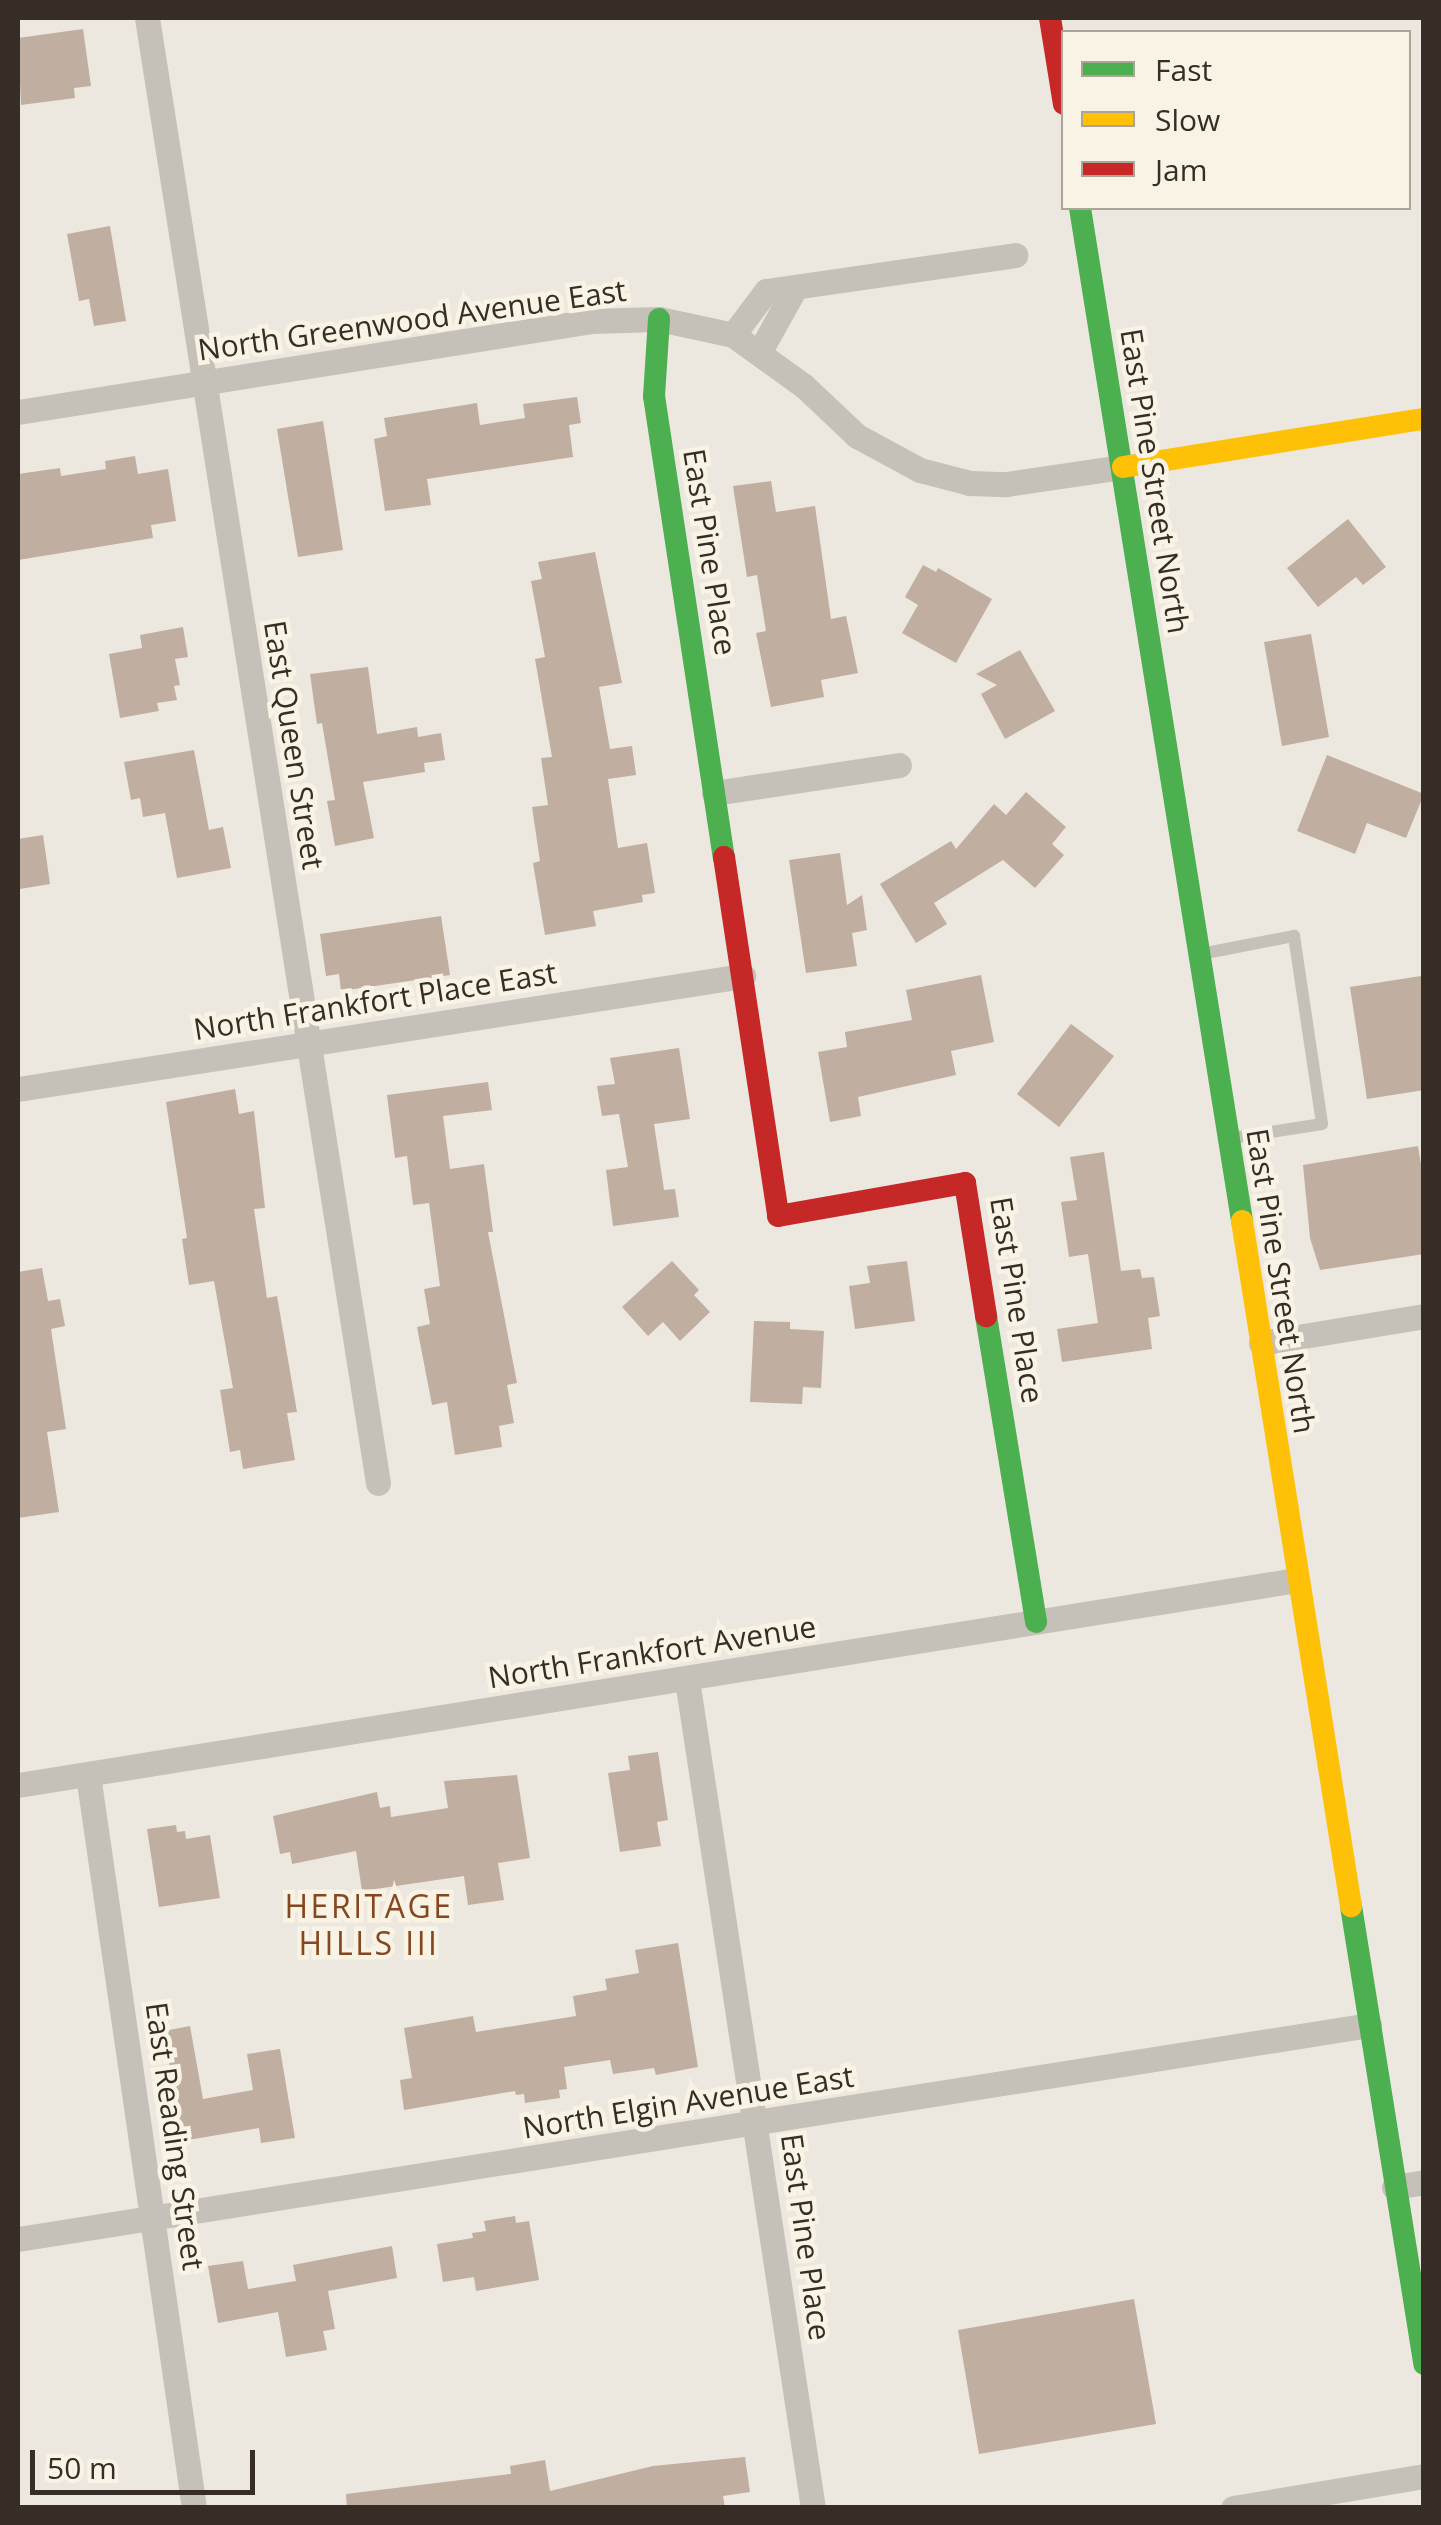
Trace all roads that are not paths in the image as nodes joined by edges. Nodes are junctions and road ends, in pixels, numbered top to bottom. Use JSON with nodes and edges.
{"nodes":[{"id":1,"x":148,"y":18,"type":"edge"},
{"id":2,"x":1050,"y":18,"type":"edge"},
{"id":3,"x":1061,"y":86,"type":"edge"},
{"id":4,"x":1080,"y":210,"type":"edge"},
{"id":5,"x":1015,"y":255,"type":"dead end"},
{"id":6,"x":794,"y":290,"type":"junction"},
{"id":7,"x":659,"y":320,"type":"junction"},
{"id":8,"x":733,"y":335,"type":"junction"},
{"id":9,"x":760,"y":351,"type":"junction"},
{"id":10,"x":206,"y":382,"type":"junction"},
{"id":11,"x":18,"y":412,"type":"edge"},
{"id":12,"x":1424,"y":418,"type":"edge"},
{"id":13,"x":1122,"y":467,"type":"junction"},
{"id":14,"x":899,"y":765,"type":"dead end"},
{"id":15,"x":714,"y":793,"type":"junction"},
{"id":16,"x":1199,"y":954,"type":"junction"},
{"id":17,"x":743,"y":976,"type":"junction"},
{"id":18,"x":307,"y":1045,"type":"junction"},
{"id":19,"x":18,"y":1089,"type":"edge"},
{"id":20,"x":1228,"y":1138,"type":"junction"},
{"id":21,"x":1424,"y":1316,"type":"edge"},
{"id":22,"x":1261,"y":1343,"type":"junction"},
{"id":23,"x":378,"y":1483,"type":"dead end"},
{"id":24,"x":1297,"y":1580,"type":"junction"},
{"id":25,"x":1036,"y":1622,"type":"junction"},
{"id":26,"x":687,"y":1680,"type":"junction"},
{"id":27,"x":88,"y":1775,"type":"junction"},
{"id":28,"x":18,"y":1785,"type":"edge"},
{"id":29,"x":1369,"y":2025,"type":"junction"},
{"id":30,"x":756,"y":2125,"type":"junction"},
{"id":31,"x":1424,"y":2182,"type":"edge"},
{"id":32,"x":1394,"y":2187,"type":"junction"},
{"id":33,"x":155,"y":2217,"type":"junction"},
{"id":34,"x":18,"y":2239,"type":"edge"},
{"id":35,"x":1424,"y":2364,"type":"edge"},
{"id":36,"x":1424,"y":2476,"type":"edge"},
{"id":37,"x":1246,"y":2507,"type":"edge"},
{"id":38,"x":194,"y":2508,"type":"edge"},
{"id":39,"x":814,"y":2508,"type":"edge"}],
"edges":[{"from":1,"to":10,"type":"street","name":"East Queen Street"},
{"from":2,"to":3,"type":"main road"},
{"from":4,"to":13,"type":"main road","name":"East Pine Street North"},
{"from":5,"to":6,"type":"street"},
{"from":6,"to":8,"type":"street"},
{"from":6,"to":9,"type":"street"},
{"from":7,"to":8,"type":"street","name":"North Greenwood Avenue East"},
{"from":7,"to":10,"type":"street","name":"North Greenwood Avenue East"},
{"from":7,"to":15,"type":"main road","name":"East Pine Place"},
{"from":8,"to":9,"type":"street","name":"North Greenwood Avenue East"},
{"from":9,"to":13,"type":"street","name":"North Greenwood Avenue East"},
{"from":10,"to":11,"type":"street","name":"North Greenwood Avenue East"},
{"from":10,"to":18,"type":"street","name":"East Queen Street"},
{"from":12,"to":13,"type":"main road","name":"North Greenwood Avenue East"},
{"from":13,"to":16,"type":"main road","name":"East Pine Street North"},
{"from":14,"to":15,"type":"street"},
{"from":15,"to":17,"type":"main road","name":"East Pine Place"},
{"from":16,"to":20,"type":"main road","name":"East Pine Street North"},
{"from":16,"to":20,"type":"lane"},
{"from":17,"to":18,"type":"street","name":"North Frankfort Place East"},
{"from":17,"to":25,"type":"main road","name":"East Pine Place"},
{"from":18,"to":19,"type":"street","name":"North Frankfort Place East"},
{"from":18,"to":23,"type":"street","name":"East Queen Street"},
{"from":20,"to":22,"type":"main road","name":"East Pine Street North"},
{"from":21,"to":22,"type":"street"},
{"from":22,"to":24,"type":"main road","name":"East Pine Street North"},
{"from":24,"to":25,"type":"street","name":"North Frankfort Avenue"},
{"from":24,"to":29,"type":"main road","name":"East Pine Street North"},
{"from":25,"to":26,"type":"street","name":"North Frankfort Avenue"},
{"from":26,"to":27,"type":"street","name":"North Frankfort Avenue"},
{"from":26,"to":30,"type":"street","name":"East Pine Place"},
{"from":27,"to":28,"type":"street","name":"North Frankfort Avenue"},
{"from":27,"to":33,"type":"street","name":"East Reading Street"},
{"from":29,"to":30,"type":"street","name":"North Elgin Avenue East"},
{"from":29,"to":32,"type":"main road","name":"East Pine Street North"},
{"from":30,"to":33,"type":"street","name":"North Elgin Avenue East"},
{"from":30,"to":39,"type":"street","name":"East Pine Place"},
{"from":31,"to":32,"type":"street"},
{"from":32,"to":35,"type":"main road","name":"East Pine Street North"},
{"from":33,"to":34,"type":"street","name":"North Elgin Avenue East"},
{"from":33,"to":38,"type":"street","name":"East Reading Street"},
{"from":36,"to":37,"type":"street"}]}
